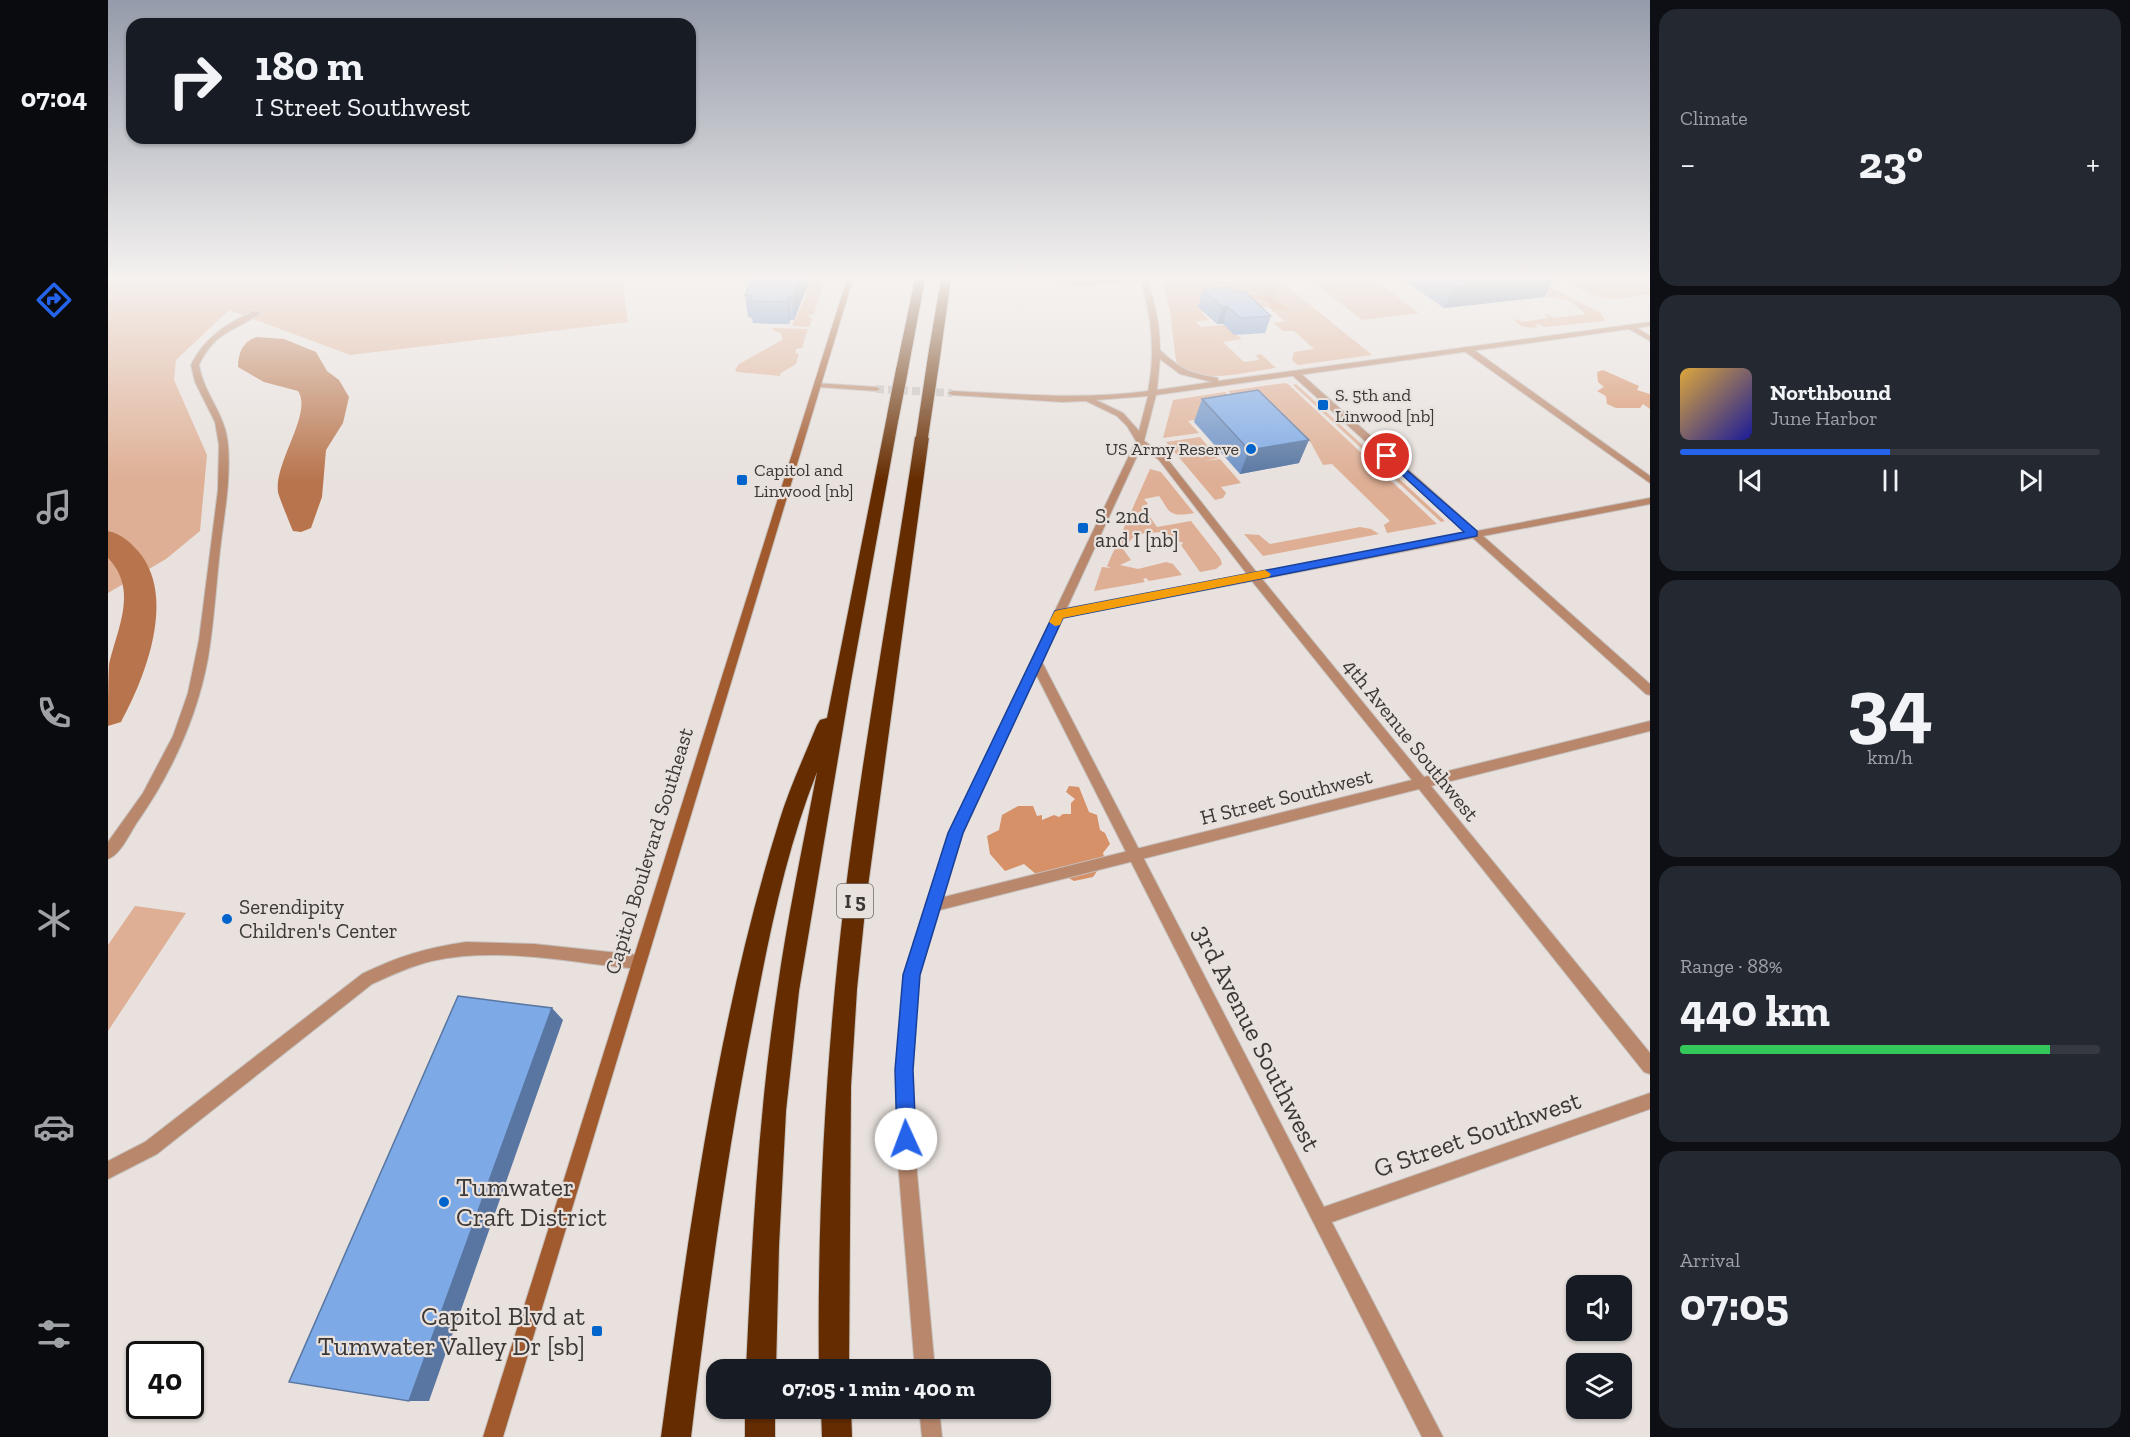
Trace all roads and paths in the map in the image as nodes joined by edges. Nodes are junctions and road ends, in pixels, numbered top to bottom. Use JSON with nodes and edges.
{"nodes":[{"id":1,"x":207,"y":346,"type":"edge"},
{"id":2,"x":830,"y":346,"type":"edge"},
{"id":3,"x":907,"y":346,"type":"edge"},
{"id":4,"x":936,"y":346,"type":"edge"},
{"id":5,"x":1157,"y":346,"type":"edge"},
{"id":6,"x":1488,"y":346,"type":"edge"},
{"id":7,"x":1467,"y":349,"type":"junction"},
{"id":8,"x":1158,"y":352,"type":"junction"},
{"id":9,"x":1295,"y":374,"type":"junction"},
{"id":10,"x":1234,"y":382,"type":"junction"},
{"id":11,"x":818,"y":385,"type":"junction"},
{"id":12,"x":876,"y":389,"type":"tunnel mouth"},
{"id":13,"x":952,"y":393,"type":"tunnel mouth"},
{"id":14,"x":1153,"y":394,"type":"junction"},
{"id":15,"x":1086,"y":400,"type":"junction"},
{"id":16,"x":1140,"y":441,"type":"junction"},
{"id":17,"x":1650,"y":480,"type":"edge"},
{"id":18,"x":1650,"y":501,"type":"edge"},
{"id":19,"x":1473,"y":534,"type":"junction"},
{"id":20,"x":1254,"y":576,"type":"junction"},
{"id":21,"x":1059,"y":614,"type":"junction"},
{"id":22,"x":1036,"y":662,"type":"junction"},
{"id":23,"x":842,"y":681,"type":"junction"},
{"id":24,"x":1650,"y":691,"type":"edge"},
{"id":25,"x":1650,"y":726,"type":"edge"},
{"id":26,"x":1421,"y":783,"type":"junction"},
{"id":27,"x":108,"y":853,"type":"edge"},
{"id":28,"x":1135,"y":856,"type":"junction"},
{"id":29,"x":932,"y":906,"type":"junction"},
{"id":30,"x":638,"y":962,"type":"junction"},
{"id":31,"x":1650,"y":1066,"type":"edge"},
{"id":32,"x":1650,"y":1101,"type":"edge"},
{"id":33,"x":108,"y":1170,"type":"edge"},
{"id":34,"x":1321,"y":1216,"type":"junction"},
{"id":35,"x":761,"y":1359,"type":"edge"},
{"id":36,"x":834,"y":1359,"type":"edge"},
{"id":37,"x":924,"y":1359,"type":"edge"},
{"id":38,"x":760,"y":1419,"type":"edge"},
{"id":39,"x":836,"y":1419,"type":"edge"},
{"id":40,"x":930,"y":1419,"type":"edge"},
{"id":41,"x":493,"y":1437,"type":"edge"},
{"id":42,"x":676,"y":1437,"type":"edge"},
{"id":43,"x":760,"y":1437,"type":"edge"},
{"id":44,"x":837,"y":1437,"type":"edge"},
{"id":45,"x":932,"y":1437,"type":"edge"},
{"id":46,"x":1433,"y":1437,"type":"edge"}],
"edges":[{"from":1,"to":27,"type":"street"},
{"from":2,"to":11,"type":"main road","name":"Capitol Boulevard Southeast"},
{"from":3,"to":23,"type":"highway","number":"I 5","bridge":true},
{"from":4,"to":36,"type":"highway","number":"I 5","bridge":true},
{"from":5,"to":8,"type":"street"},
{"from":6,"to":7,"type":"street"},
{"from":7,"to":9,"type":"street"},
{"from":7,"to":17,"type":"street"},
{"from":8,"to":10,"type":"street"},
{"from":8,"to":14,"type":"street"},
{"from":9,"to":10,"type":"street"},
{"from":9,"to":19,"type":"street"},
{"from":10,"to":14,"type":"street"},
{"from":11,"to":12,"type":"street"},
{"from":11,"to":30,"type":"main road","name":"Capitol Boulevard Southeast"},
{"from":13,"to":15,"type":"street"},
{"from":14,"to":15,"type":"street"},
{"from":14,"to":16,"type":"street"},
{"from":15,"to":16,"type":"street","name":"4th Avenue Southwest"},
{"from":16,"to":20,"type":"street","name":"4th Avenue Southwest"},
{"from":16,"to":21,"type":"street"},
{"from":18,"to":19,"type":"street"},
{"from":19,"to":20,"type":"street"},
{"from":19,"to":24,"type":"street"},
{"from":20,"to":21,"type":"street"},
{"from":20,"to":26,"type":"street","name":"4th Avenue Southwest"},
{"from":21,"to":22,"type":"street"},
{"from":22,"to":28,"type":"street","name":"3rd Avenue Southwest"},
{"from":22,"to":29,"type":"street"},
{"from":23,"to":35,"type":"highway","number":"I 5"},
{"from":23,"to":42,"type":"highway"},
{"from":25,"to":26,"type":"street","name":"H Street Southwest"},
{"from":26,"to":28,"type":"street","name":"H Street Southwest"},
{"from":26,"to":31,"type":"street","name":"4th Avenue Southwest"},
{"from":28,"to":29,"type":"street","name":"H Street Southwest"},
{"from":28,"to":34,"type":"street","name":"3rd Avenue Southwest"},
{"from":29,"to":37,"type":"street"},
{"from":30,"to":33,"type":"street"},
{"from":30,"to":41,"type":"main road","name":"Capitol Boulevard Southeast"},
{"from":32,"to":34,"type":"street","name":"G Street Southwest"},
{"from":34,"to":46,"type":"street","name":"3rd Avenue Southwest"},
{"from":38,"to":43,"type":"highway"},
{"from":39,"to":44,"type":"highway"},
{"from":40,"to":45,"type":"street"}]}
